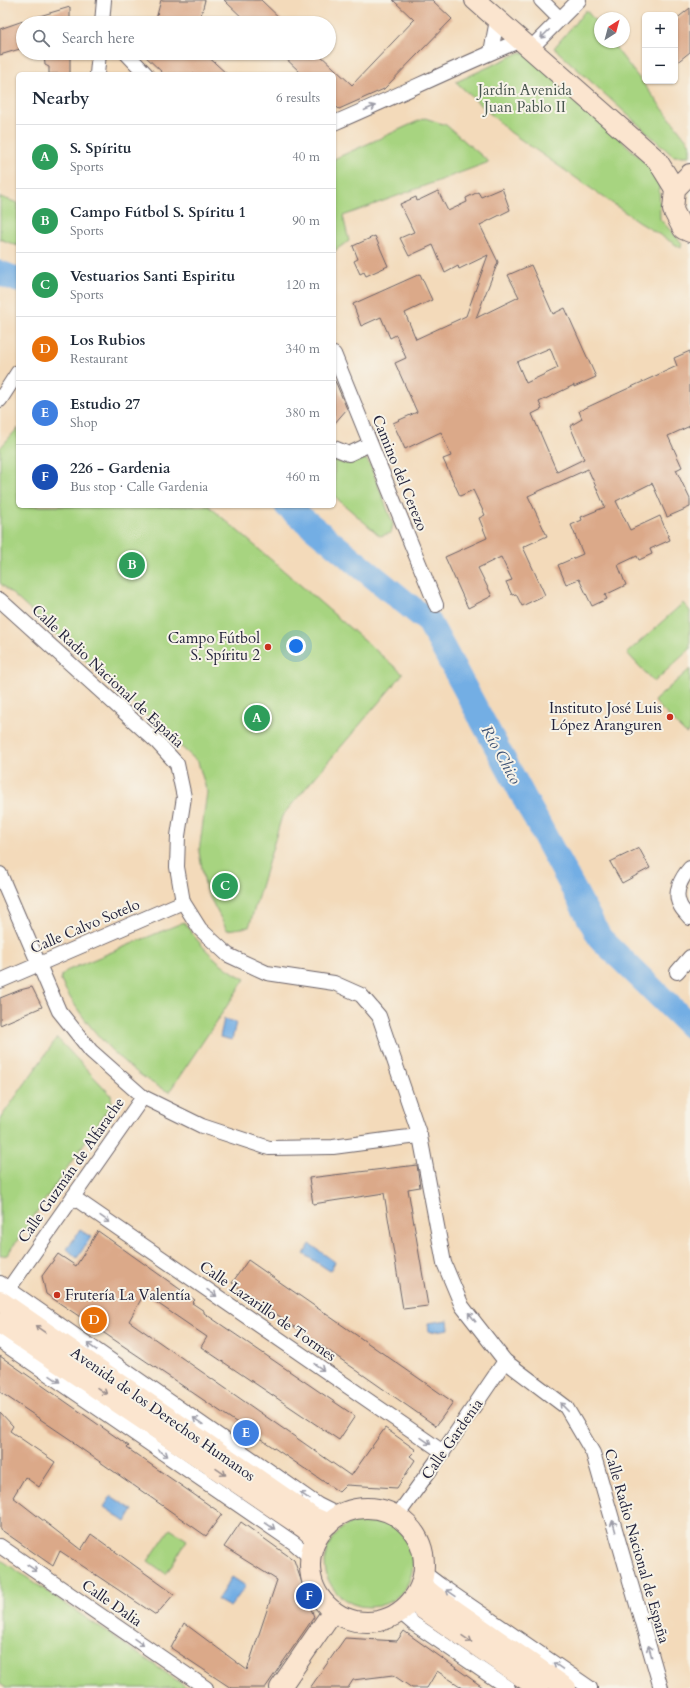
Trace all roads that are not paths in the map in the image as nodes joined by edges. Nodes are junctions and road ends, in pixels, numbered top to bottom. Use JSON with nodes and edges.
{"nodes":[{"id":1,"x":104,"y":0,"type":"edge"},
{"id":2,"x":475,"y":0,"type":"edge"},
{"id":3,"x":540,"y":0,"type":"edge"},
{"id":4,"x":579,"y":0,"type":"edge"},
{"id":5,"x":103,"y":16,"type":"edge"},
{"id":6,"x":560,"y":19,"type":"junction"},
{"id":7,"x":497,"y":20,"type":"junction"},
{"id":8,"x":526,"y":44,"type":"junction"},
{"id":9,"x":492,"y":52,"type":"junction"},
{"id":10,"x":98,"y":60,"type":"edge"},
{"id":11,"x":133,"y":60,"type":"edge"},
{"id":12,"x":97,"y":72,"type":"edge"},
{"id":13,"x":144,"y":72,"type":"edge"},
{"id":14,"x":336,"y":122,"type":"edge"},
{"id":15,"x":657,"y":160,"type":"junction"},
{"id":16,"x":690,"y":174,"type":"edge"},
{"id":17,"x":675,"y":189,"type":"junction"},
{"id":18,"x":690,"y":232,"type":"edge"},
{"id":19,"x":336,"y":359,"type":"edge"},
{"id":20,"x":16,"y":375,"type":"edge"},
{"id":21,"x":3,"y":395,"type":"edge"},
{"id":22,"x":370,"y":444,"type":"junction"},
{"id":23,"x":336,"y":449,"type":"edge"},
{"id":24,"x":0,"y":600,"type":"edge"},
{"id":25,"x":436,"y":605,"type":"dead end"},
{"id":26,"x":690,"y":868,"type":"edge"},
{"id":27,"x":0,"y":874,"type":"edge"},
{"id":28,"x":183,"y":902,"type":"junction"},
{"id":29,"x":690,"y":918,"type":"edge"},
{"id":30,"x":690,"y":957,"type":"edge"},
{"id":31,"x":38,"y":964,"type":"junction"},
{"id":32,"x":677,"y":972,"type":"dead end"},
{"id":33,"x":0,"y":981,"type":"edge"},
{"id":34,"x":143,"y":1097,"type":"junction"},
{"id":35,"x":420,"y":1136,"type":"junction"},
{"id":36,"x":73,"y":1197,"type":"junction"},
{"id":37,"x":2,"y":1293,"type":"edge"},
{"id":38,"x":0,"y":1323,"type":"edge"},
{"id":39,"x":0,"y":1341,"type":"edge"},
{"id":40,"x":505,"y":1361,"type":"junction"},
{"id":41,"x":443,"y":1452,"type":"junction"},
{"id":42,"x":397,"y":1516,"type":"junction"},
{"id":43,"x":323,"y":1534,"type":"junction"},
{"id":44,"x":0,"y":1546,"type":"edge"},
{"id":45,"x":415,"y":1592,"type":"junction"},
{"id":46,"x":333,"y":1611,"type":"junction"},
{"id":47,"x":206,"y":1688,"type":"edge"},
{"id":48,"x":280,"y":1688,"type":"edge"},
{"id":49,"x":508,"y":1688,"type":"edge"},
{"id":50,"x":538,"y":1688,"type":"edge"},
{"id":51,"x":566,"y":1688,"type":"edge"},
{"id":52,"x":590,"y":1688,"type":"edge"},
{"id":53,"x":661,"y":1688,"type":"edge"}],
"edges":[{"from":1,"to":5,"type":"street"},
{"from":2,"to":7,"type":"main road"},
{"from":3,"to":6,"type":"street"},
{"from":4,"to":6,"type":"street"},
{"from":6,"to":8,"type":"street","one_way":true},
{"from":7,"to":8,"type":"main road"},
{"from":7,"to":9,"type":"street"},
{"from":8,"to":9,"type":"street"},
{"from":8,"to":15,"type":"main road"},
{"from":14,"to":9,"type":"street","one_way":true},
{"from":10,"to":12,"type":"street"},
{"from":11,"to":13,"type":"street"},
{"from":15,"to":16,"type":"main road"},
{"from":15,"to":17,"type":"main road"},
{"from":16,"to":17,"type":"main road"},
{"from":17,"to":18,"type":"main road"},
{"from":19,"to":22,"type":"street","name":"Camino del Cerezo"},
{"from":20,"to":21,"type":"street"},
{"from":22,"to":23,"type":"street"},
{"from":22,"to":25,"type":"street","name":"Camino del Cerezo"},
{"from":24,"to":28,"type":"street","name":"Calle Radio Nacional de España"},
{"from":26,"to":29,"type":"street"},
{"from":27,"to":31,"type":"street"},
{"from":28,"to":31,"type":"street","name":"Calle Calvo Sotelo"},
{"from":28,"to":35,"type":"street","name":"Calle Radio Nacional de España"},
{"from":30,"to":32,"type":"street"},
{"from":31,"to":33,"type":"street","name":"Calle Calvo Sotelo"},
{"from":31,"to":34,"type":"street"},
{"from":34,"to":35,"type":"street"},
{"from":34,"to":36,"type":"street","name":"Calle Guzmán de Alfarache"},
{"from":40,"to":35,"type":"street","name":"Calle Radio Nacional de España","one_way":true},
{"from":36,"to":37,"type":"street","name":"Calle Guzmán de Alfarache"},
{"from":36,"to":41,"type":"street","name":"Calle Lazarillo de Tormes","one_way":true},
{"from":43,"to":37,"type":"main road","name":"Avenida de los Derechos Humanos","one_way":true},
{"from":38,"to":43,"type":"main road","name":"Avenida de los Derechos Humanos","one_way":true},
{"from":39,"to":43,"type":"street","name":"Avenida de los Derechos Humanos","one_way":true},
{"from":40,"to":41,"type":"street","name":"Calle Gardenia"},
{"from":53,"to":40,"type":"street","name":"Calle Radio Nacional de España","one_way":true},
{"from":41,"to":42,"type":"street","name":"Calle Gardenia"},
{"from":42,"to":43,"type":"main road"},
{"from":42,"to":45,"type":"main road"},
{"from":43,"to":46,"type":"main road"},
{"from":44,"to":47,"type":"street","name":"Calle Dalia","one_way":true},
{"from":45,"to":46,"type":"main road"},
{"from":45,"to":49,"type":"street"},
{"from":45,"to":50,"type":"main road","one_way":true},
{"from":45,"to":51,"type":"main road"},
{"from":52,"to":45,"type":"street","one_way":true},
{"from":46,"to":48,"type":"main road"}]}
